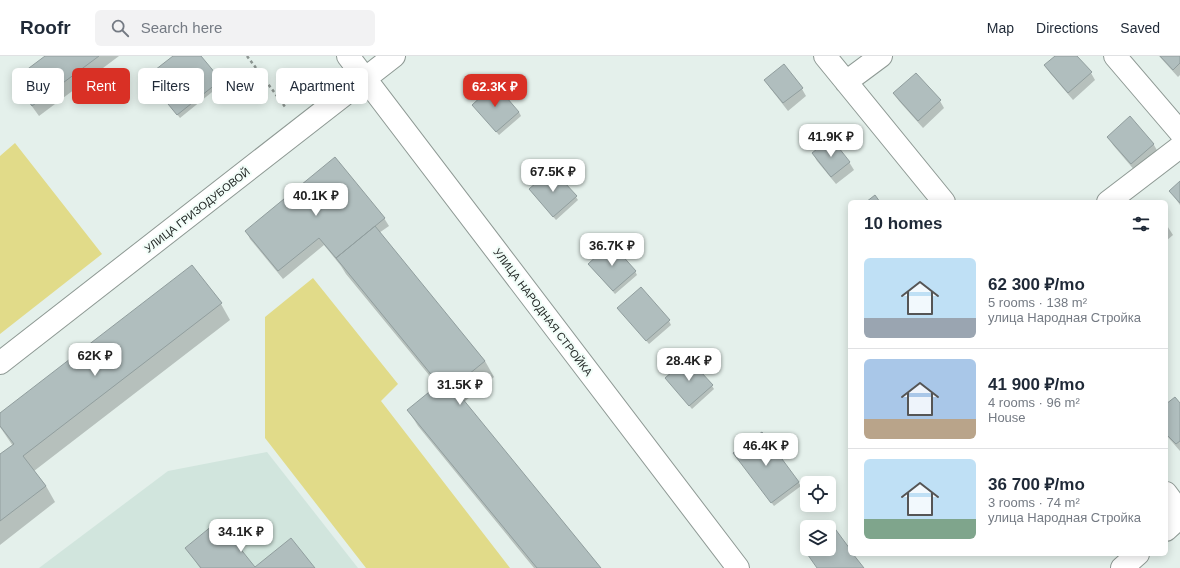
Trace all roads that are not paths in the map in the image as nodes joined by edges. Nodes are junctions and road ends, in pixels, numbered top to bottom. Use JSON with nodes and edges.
{"nodes":[{"id":1,"x":348,"y":56,"type":"edge"},
{"id":2,"x":394,"y":56,"type":"edge"},
{"id":3,"x":825,"y":56,"type":"edge"},
{"id":4,"x":881,"y":56,"type":"edge"},
{"id":5,"x":1115,"y":56,"type":"edge"},
{"id":6,"x":357,"y":68,"type":"edge"},
{"id":7,"x":368,"y":77,"type":"edge"},
{"id":8,"x":846,"y":82,"type":"junction"},
{"id":9,"x":368,"y":83,"type":"edge"},
{"id":10,"x":332,"y":104,"type":"edge"},
{"id":11,"x":1180,"y":132,"type":"edge"},
{"id":12,"x":1180,"y":147,"type":"edge"},
{"id":13,"x":942,"y":200,"type":"edge"},
{"id":14,"x":1111,"y":200,"type":"edge"},
{"id":15,"x":0,"y":363,"type":"edge"},
{"id":16,"x":1168,"y":496,"type":"edge"},
{"id":17,"x":1180,"y":512,"type":"edge"},
{"id":18,"x":1180,"y":518,"type":"edge"},
{"id":19,"x":1168,"y":528,"type":"edge"},
{"id":20,"x":1136,"y":556,"type":"edge"},
{"id":21,"x":738,"y":568,"type":"edge"},
{"id":22,"x":1122,"y":568,"type":"edge"}],
"edges":[{"from":1,"to":6,"type":"street","name":"УЛИЦА НАРОДНАЯ СТРОЙКА"},
{"from":2,"to":7,"type":"street","name":"УЛИЦА ГРИЗОДУБОВОЙ"},
{"from":3,"to":8,"type":"street"},
{"from":4,"to":8,"type":"street"},
{"from":5,"to":11,"type":"street"},
{"from":8,"to":13,"type":"street"},
{"from":9,"to":21,"type":"street","name":"УЛИЦА НАРОДНАЯ СТРОЙКА"},
{"from":10,"to":15,"type":"street","name":"УЛИЦА ГРИЗОДУБОВОЙ"},
{"from":12,"to":14,"type":"street"},
{"from":16,"to":17,"type":"street"},
{"from":18,"to":19,"type":"street"},
{"from":20,"to":22,"type":"street"}]}
